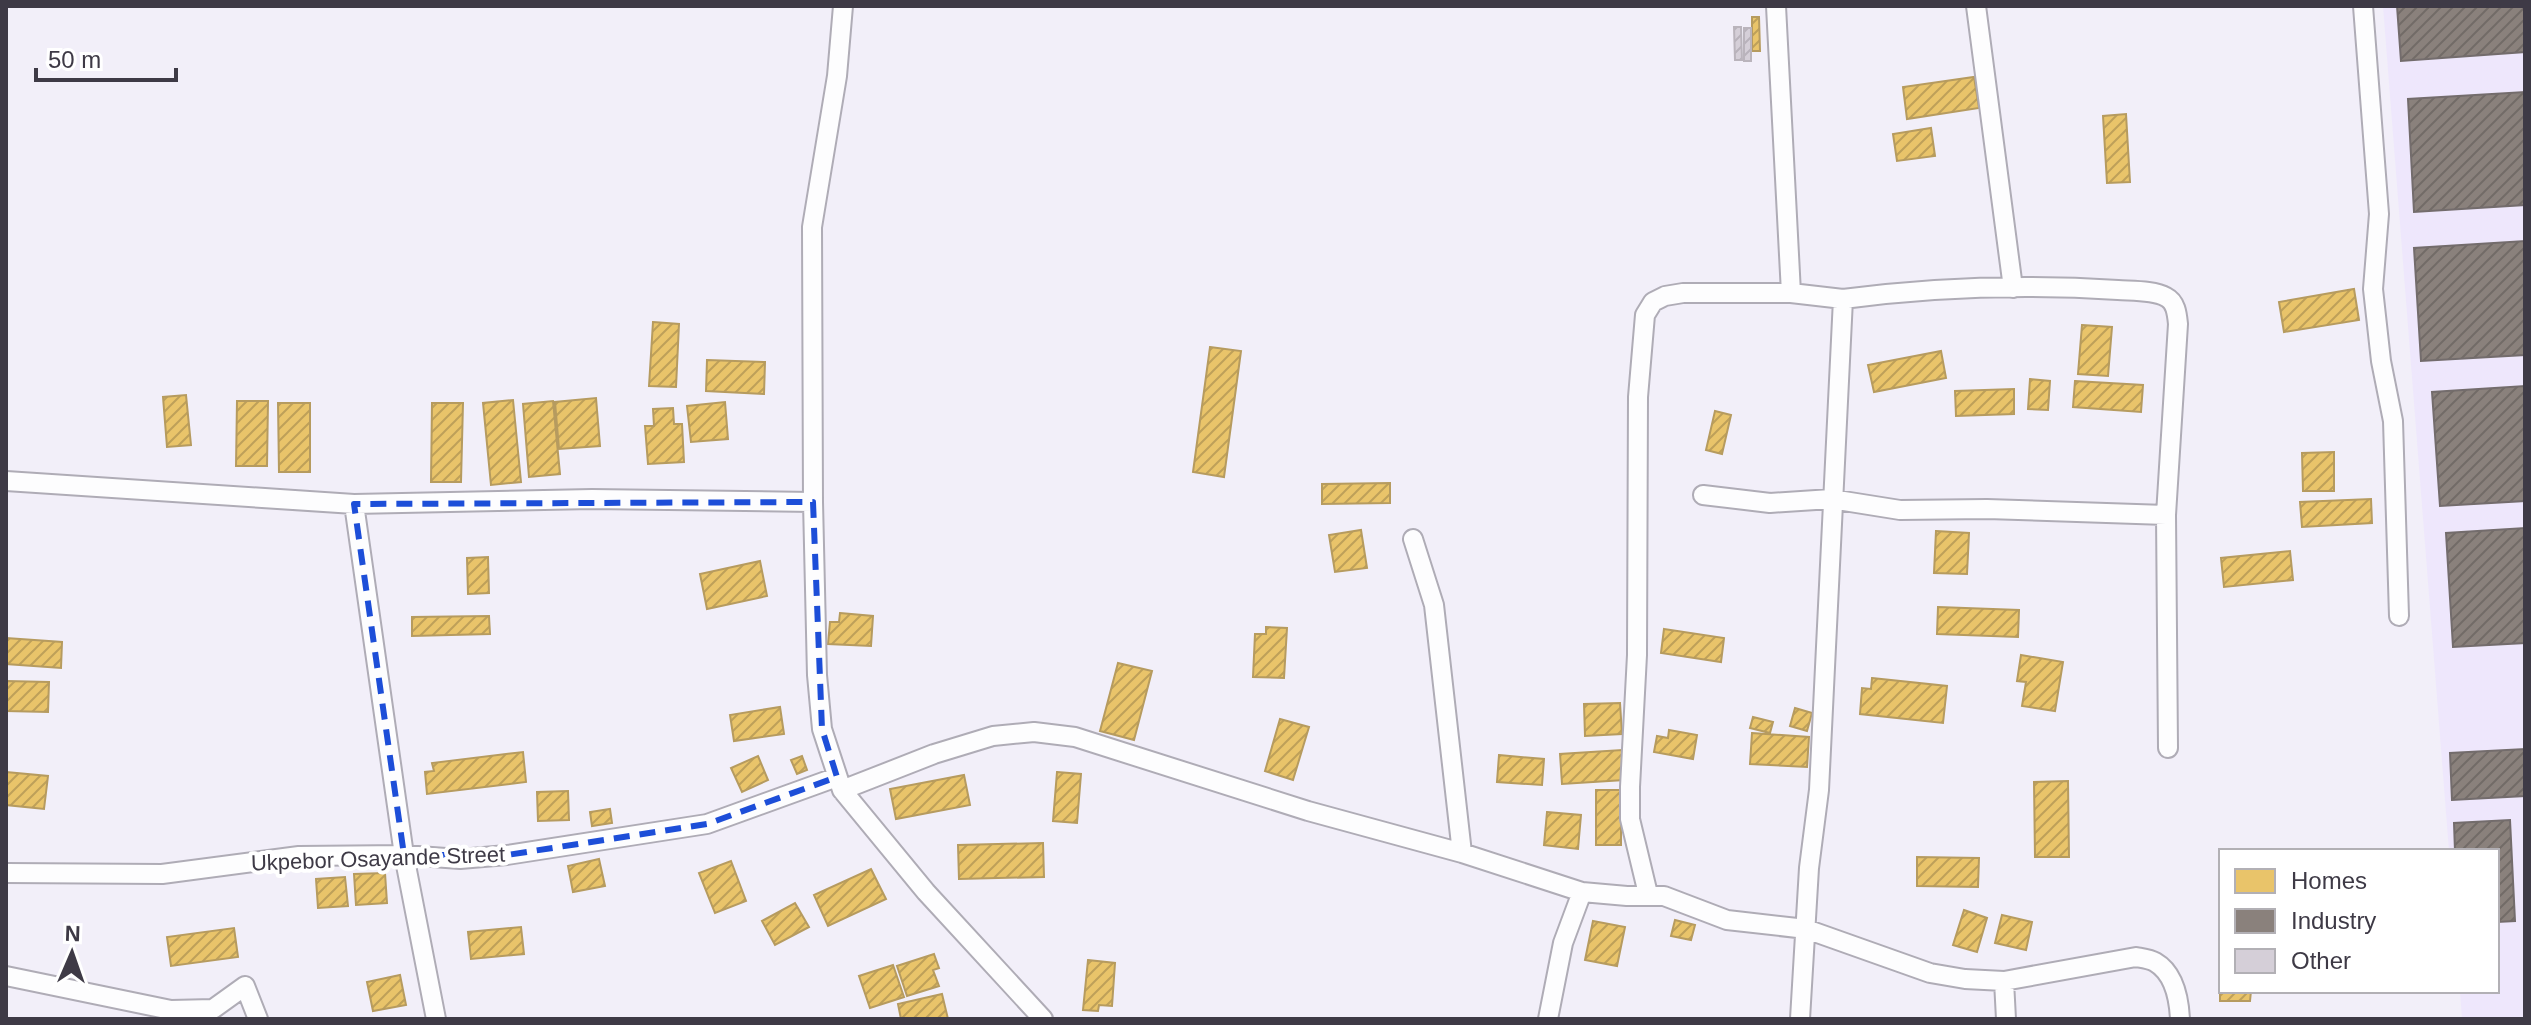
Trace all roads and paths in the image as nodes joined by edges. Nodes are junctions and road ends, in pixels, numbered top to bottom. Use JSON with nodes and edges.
{"nodes":[{"id":1,"x":843,"y":6,"type":"edge"},
{"id":2,"x":1776,"y":6,"type":"edge"},
{"id":3,"x":1976,"y":6,"type":"edge"},
{"id":4,"x":2363,"y":6,"type":"edge"},
{"id":5,"x":2013,"y":288,"type":"junction"},
{"id":6,"x":1791,"y":293,"type":"junction"},
{"id":7,"x":1843,"y":299,"type":"junction"},
{"id":8,"x":6,"y":481,"type":"edge"},
{"id":9,"x":1703,"y":495,"type":"dead end"},
{"id":10,"x":1831,"y":499,"type":"junction"},
{"id":11,"x":813,"y":502,"type":"junction"},
{"id":12,"x":354,"y":504,"type":"junction"},
{"id":13,"x":2166,"y":515,"type":"junction"},
{"id":14,"x":1413,"y":539,"type":"dead end"},
{"id":15,"x":2399,"y":616,"type":"dead end"},
{"id":16,"x":2168,"y":748,"type":"dead end"},
{"id":17,"x":839,"y":784,"type":"junction"},
{"id":18,"x":1462,"y":853,"type":"junction"},
{"id":19,"x":404,"y":855,"type":"junction"},
{"id":20,"x":6,"y":873,"type":"edge"},
{"id":21,"x":1582,"y":892,"type":"junction"},
{"id":22,"x":1648,"y":894,"type":"junction"},
{"id":23,"x":1806,"y":929,"type":"junction"},
{"id":24,"x":6,"y":976,"type":"edge"},
{"id":25,"x":2004,"y":981,"type":"junction"},
{"id":26,"x":258,"y":1019,"type":"edge"},
{"id":27,"x":436,"y":1019,"type":"edge"},
{"id":28,"x":1043,"y":1019,"type":"edge"},
{"id":29,"x":1548,"y":1019,"type":"edge"},
{"id":30,"x":1800,"y":1019,"type":"edge"},
{"id":31,"x":2006,"y":1019,"type":"edge"},
{"id":32,"x":2180,"y":1019,"type":"edge"}],
"edges":[{"from":1,"to":11,"type":"street"},
{"from":2,"to":6,"type":"street"},
{"from":3,"to":5,"type":"street"},
{"from":4,"to":15,"type":"street"},
{"from":5,"to":7,"type":"street"},
{"from":5,"to":13,"type":"street"},
{"from":6,"to":7,"type":"street"},
{"from":6,"to":22,"type":"street"},
{"from":7,"to":10,"type":"street"},
{"from":8,"to":12,"type":"street"},
{"from":9,"to":10,"type":"street"},
{"from":10,"to":13,"type":"street"},
{"from":10,"to":23,"type":"street"},
{"from":11,"to":12,"type":"street"},
{"from":11,"to":17,"type":"street"},
{"from":12,"to":19,"type":"street"},
{"from":13,"to":16,"type":"street"},
{"from":14,"to":18,"type":"street"},
{"from":17,"to":18,"type":"street","name":"Ukpebor Osayande Street"},
{"from":17,"to":19,"type":"street","name":"Ukpebor Osayande Street"},
{"from":17,"to":28,"type":"street"},
{"from":18,"to":21,"type":"street","name":"Ukpebor Osayande Street"},
{"from":19,"to":20,"type":"street","name":"Ukpebor Osayande Street"},
{"from":19,"to":27,"type":"street"},
{"from":21,"to":22,"type":"street","name":"Ukpebor Osayande Street"},
{"from":21,"to":29,"type":"street"},
{"from":22,"to":23,"type":"street","name":"Ukpebor Osayande Street"},
{"from":23,"to":25,"type":"street","name":"Ukpebor Osayande Street"},
{"from":23,"to":30,"type":"street"},
{"from":24,"to":26,"type":"street"},
{"from":25,"to":31,"type":"street"},
{"from":25,"to":32,"type":"street","name":"Ukpebor Osayande Street"}]}
